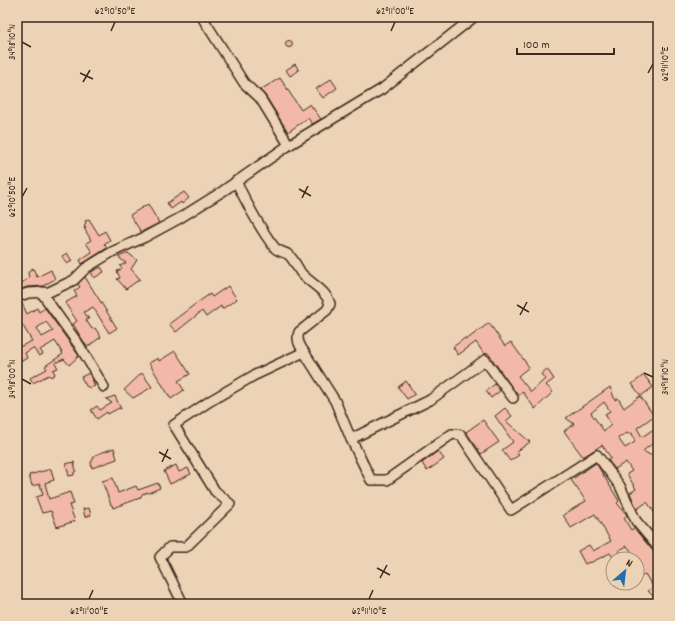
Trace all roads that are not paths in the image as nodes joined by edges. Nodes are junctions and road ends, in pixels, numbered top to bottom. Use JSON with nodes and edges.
{"nodes":[{"id":1,"x":202,"y":17,"type":"edge"},
{"id":2,"x":474,"y":17,"type":"edge"},
{"id":3,"x":289,"y":145,"type":"junction"},
{"id":4,"x":236,"y":181,"type":"junction"},
{"id":5,"x":42,"y":292,"type":"junction"},
{"id":6,"x":17,"y":297,"type":"edge"},
{"id":7,"x":304,"y":352,"type":"junction"},
{"id":8,"x":104,"y":387,"type":"dead end"},
{"id":9,"x":513,"y":398,"type":"dead end"},
{"id":10,"x":351,"y":439,"type":"junction"},
{"id":11,"x":658,"y":547,"type":"edge"},
{"id":12,"x":183,"y":604,"type":"edge"}],
"edges":[{"from":1,"to":3,"type":"street"},
{"from":2,"to":3,"type":"street"},
{"from":3,"to":4,"type":"street"},
{"from":4,"to":5,"type":"street"},
{"from":4,"to":7,"type":"street"},
{"from":5,"to":6,"type":"street"},
{"from":5,"to":8,"type":"street"},
{"from":7,"to":10,"type":"street"},
{"from":7,"to":12,"type":"street"},
{"from":9,"to":10,"type":"street"},
{"from":10,"to":11,"type":"street"}]}
